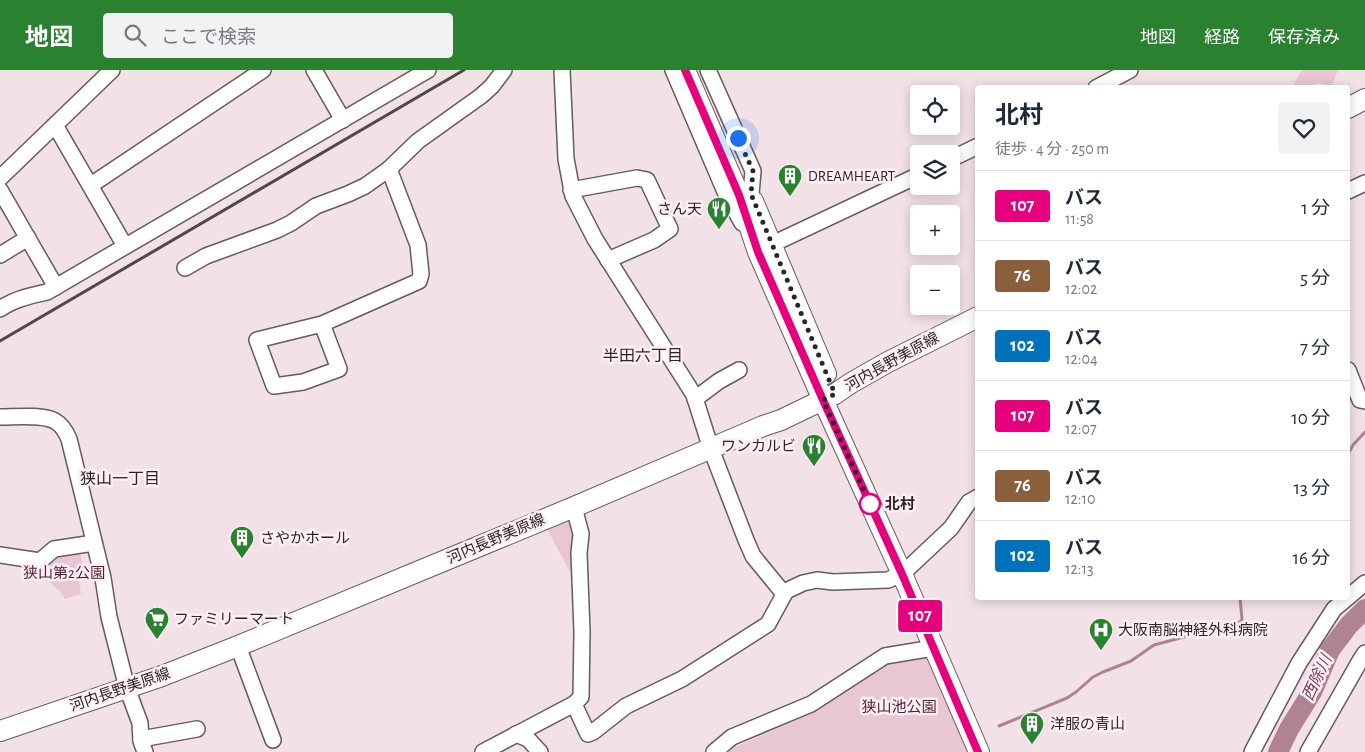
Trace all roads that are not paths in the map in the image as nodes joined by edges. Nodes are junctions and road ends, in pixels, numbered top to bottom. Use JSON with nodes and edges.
{"nodes":[{"id":1,"x":112,"y":70,"type":"edge"},
{"id":2,"x":263,"y":70,"type":"edge"},
{"id":3,"x":314,"y":70,"type":"edge"},
{"id":4,"x":428,"y":70,"type":"edge"},
{"id":5,"x":504,"y":70,"type":"edge"},
{"id":6,"x":562,"y":70,"type":"edge"},
{"id":7,"x":673,"y":70,"type":"edge"},
{"id":8,"x":685,"y":70,"type":"edge"},
{"id":9,"x":698,"y":70,"type":"edge"},
{"id":10,"x":708,"y":70,"type":"edge"},
{"id":11,"x":1130,"y":70,"type":"edge"},
{"id":12,"x":1102,"y":85,"type":"edge"},
{"id":13,"x":1365,"y":99,"type":"edge"},
{"id":14,"x":1350,"y":107,"type":"edge"},
{"id":15,"x":343,"y":120,"type":"junction"},
{"id":16,"x":55,"y":125,"type":"junction"},
{"id":17,"x":975,"y":147,"type":"edge"},
{"id":18,"x":960,"y":155,"type":"edge"},
{"id":19,"x":389,"y":169,"type":"junction"},
{"id":20,"x":0,"y":178,"type":"edge"},
{"id":21,"x":910,"y":178,"type":"edge"},
{"id":22,"x":1365,"y":183,"type":"edge"},
{"id":23,"x":91,"y":186,"type":"junction"},
{"id":24,"x":0,"y":190,"type":"edge"},
{"id":25,"x":572,"y":190,"type":"junction"},
{"id":26,"x":1350,"y":190,"type":"edge"},
{"id":27,"x":751,"y":194,"type":"junction"},
{"id":28,"x":28,"y":238,"type":"junction"},
{"id":29,"x":125,"y":246,"type":"junction"},
{"id":30,"x":765,"y":248,"type":"junction"},
{"id":31,"x":0,"y":255,"type":"edge"},
{"id":32,"x":608,"y":260,"type":"junction"},
{"id":33,"x":185,"y":268,"type":"dead end"},
{"id":34,"x":56,"y":287,"type":"junction"},
{"id":35,"x":0,"y":309,"type":"edge"},
{"id":36,"x":975,"y":319,"type":"edge"},
{"id":37,"x":322,"y":324,"type":"junction"},
{"id":38,"x":739,"y":370,"type":"dead end"},
{"id":39,"x":1350,"y":375,"type":"edge"},
{"id":40,"x":829,"y":397,"type":"junction"},
{"id":41,"x":695,"y":399,"type":"junction"},
{"id":42,"x":1365,"y":401,"type":"edge"},
{"id":43,"x":0,"y":417,"type":"edge"},
{"id":44,"x":710,"y":449,"type":"junction"},
{"id":45,"x":975,"y":499,"type":"edge"},
{"id":46,"x":574,"y":507,"type":"junction"},
{"id":47,"x":94,"y":543,"type":"junction"},
{"id":48,"x":0,"y":555,"type":"edge"},
{"id":49,"x":906,"y":570,"type":"junction"},
{"id":50,"x":1365,"y":583,"type":"edge"},
{"id":51,"x":786,"y":591,"type":"junction"},
{"id":52,"x":1350,"y":596,"type":"edge"},
{"id":53,"x":1345,"y":600,"type":"edge"},
{"id":54,"x":238,"y":646,"type":"junction"},
{"id":55,"x":933,"y":648,"type":"junction"},
{"id":56,"x":1365,"y":654,"type":"edge"},
{"id":57,"x":127,"y":688,"type":"junction"},
{"id":58,"x":574,"y":704,"type":"junction"},
{"id":59,"x":0,"y":730,"type":"edge"},
{"id":60,"x":197,"y":730,"type":"dead end"},
{"id":61,"x":516,"y":734,"type":"junction"},
{"id":62,"x":273,"y":740,"type":"dead end"},
{"id":63,"x":143,"y":746,"type":"edge"},
{"id":64,"x":483,"y":752,"type":"edge"},
{"id":65,"x":540,"y":752,"type":"edge"},
{"id":66,"x":714,"y":752,"type":"edge"},
{"id":67,"x":978,"y":752,"type":"edge"},
{"id":68,"x":991,"y":752,"type":"edge"},
{"id":69,"x":1252,"y":752,"type":"edge"},
{"id":70,"x":1308,"y":752,"type":"edge"}],
"edges":[{"from":1,"to":16,"type":"street"},
{"from":2,"to":23,"type":"street"},
{"from":3,"to":15,"type":"street"},
{"from":4,"to":15,"type":"street"},
{"from":5,"to":19,"type":"street"},
{"from":6,"to":25,"type":"street"},
{"from":7,"to":30,"type":"street"},
{"from":8,"to":30,"type":"main road"},
{"from":9,"to":27,"type":"main road"},
{"from":10,"to":27,"type":"street"},
{"from":11,"to":12,"type":"street"},
{"from":13,"to":14,"type":"main road"},
{"from":15,"to":29,"type":"street"},
{"from":16,"to":20,"type":"street"},
{"from":16,"to":23,"type":"street"},
{"from":17,"to":18,"type":"street"},
{"from":19,"to":33,"type":"street"},
{"from":19,"to":37,"type":"street"},
{"from":21,"to":30,"type":"street"},
{"from":22,"to":26,"type":"street"},
{"from":23,"to":29,"type":"street"},
{"from":24,"to":28,"type":"street"},
{"from":25,"to":32,"type":"street"},
{"from":25,"to":32,"type":"street"},
{"from":27,"to":30,"type":"main road"},
{"from":28,"to":31,"type":"street"},
{"from":28,"to":34,"type":"street"},
{"from":29,"to":34,"type":"street"},
{"from":30,"to":40,"type":"main road"},
{"from":32,"to":41,"type":"street"},
{"from":34,"to":35,"type":"street"},
{"from":36,"to":40,"type":"main road","name":"河内長野美原線"},
{"from":37,"to":37,"type":"street"},
{"from":38,"to":41,"type":"street"},
{"from":39,"to":42,"type":"street"},
{"from":40,"to":44,"type":"main road","name":"河内長野美原線"},
{"from":40,"to":49,"type":"main road"},
{"from":41,"to":44,"type":"street"},
{"from":43,"to":47,"type":"street"},
{"from":44,"to":46,"type":"main road","name":"河内長野美原線"},
{"from":44,"to":51,"type":"street"},
{"from":45,"to":49,"type":"street"},
{"from":46,"to":54,"type":"main road","name":"河内長野美原線"},
{"from":46,"to":58,"type":"street"},
{"from":47,"to":48,"type":"street"},
{"from":47,"to":57,"type":"street"},
{"from":49,"to":51,"type":"street"},
{"from":49,"to":55,"type":"main road"},
{"from":49,"to":68,"type":"main road"},
{"from":50,"to":52,"type":"street"},
{"from":51,"to":58,"type":"street"},
{"from":53,"to":69,"type":"street"},
{"from":54,"to":57,"type":"main road","name":"河内長野美原線"},
{"from":54,"to":62,"type":"street"},
{"from":55,"to":66,"type":"street"},
{"from":55,"to":67,"type":"main road"},
{"from":56,"to":70,"type":"street"},
{"from":57,"to":59,"type":"main road","name":"河内長野美原線"},
{"from":57,"to":63,"type":"street"},
{"from":58,"to":61,"type":"street"},
{"from":60,"to":63,"type":"street"},
{"from":61,"to":64,"type":"street"},
{"from":61,"to":65,"type":"street"}]}
